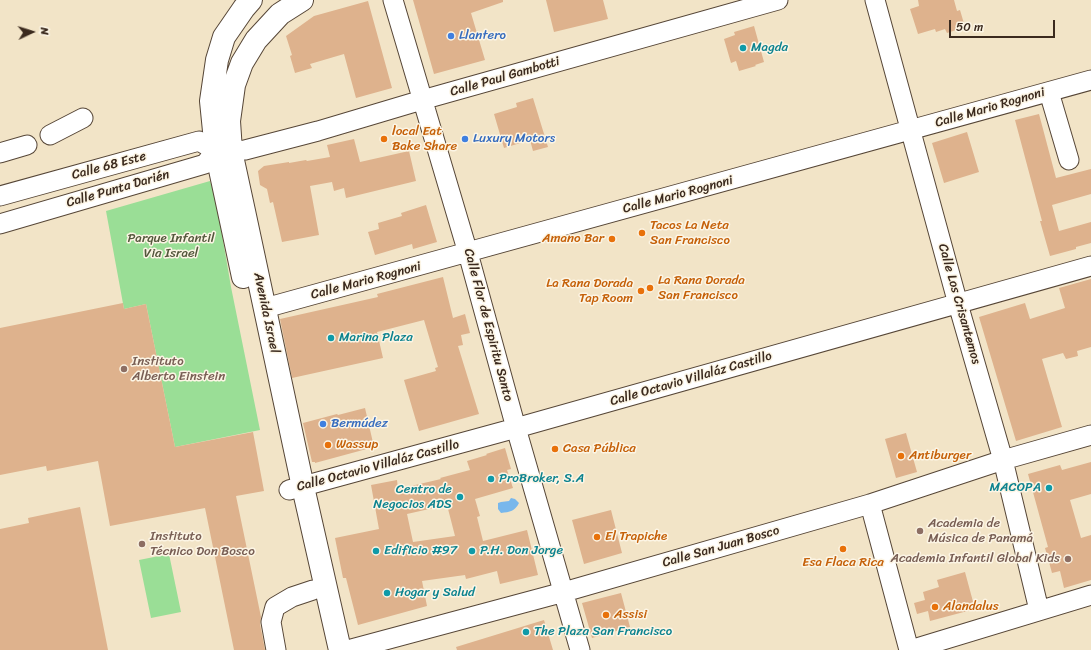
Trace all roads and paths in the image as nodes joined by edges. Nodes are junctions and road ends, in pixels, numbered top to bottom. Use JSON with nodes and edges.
{"nodes":[{"id":1,"x":251,"y":0,"type":"edge"},
{"id":2,"x":302,"y":0,"type":"edge"},
{"id":3,"x":393,"y":0,"type":"edge"},
{"id":4,"x":778,"y":0,"type":"edge"},
{"id":5,"x":875,"y":0,"type":"edge"},
{"id":6,"x":1091,"y":80,"type":"edge"},
{"id":7,"x":1049,"y":92,"type":"junction"},
{"id":8,"x":422,"y":100,"type":"junction"},
{"id":9,"x":83,"y":118,"type":"dead end"},
{"id":10,"x":911,"y":131,"type":"junction"},
{"id":11,"x":50,"y":135,"type":"dead end"},
{"id":12,"x":27,"y":145,"type":"dead end"},
{"id":13,"x":223,"y":151,"type":"junction"},
{"id":14,"x":0,"y":153,"type":"edge"},
{"id":15,"x":1068,"y":160,"type":"dead end"},
{"id":16,"x":126,"y":162,"type":"junction"},
{"id":17,"x":132,"y":185,"type":"junction"},
{"id":18,"x":0,"y":196,"type":"edge"},
{"id":19,"x":0,"y":224,"type":"edge"},
{"id":20,"x":468,"y":253,"type":"junction"},
{"id":21,"x":1091,"y":266,"type":"edge"},
{"id":22,"x":958,"y":304,"type":"junction"},
{"id":23,"x":265,"y":308,"type":"junction"},
{"id":24,"x":516,"y":428,"type":"junction"},
{"id":25,"x":1091,"y":435,"type":"edge"},
{"id":26,"x":1003,"y":460,"type":"junction"},
{"id":27,"x":296,"y":488,"type":"junction"},
{"id":28,"x":870,"y":504,"type":"junction"},
{"id":29,"x":313,"y":590,"type":"junction"},
{"id":30,"x":564,"y":592,"type":"junction"},
{"id":31,"x":1091,"y":595,"type":"edge"},
{"id":32,"x":1039,"y":610,"type":"junction"},
{"id":33,"x":276,"y":650,"type":"edge"},
{"id":34,"x":326,"y":650,"type":"edge"},
{"id":35,"x":340,"y":650,"type":"edge"},
{"id":36,"x":348,"y":650,"type":"edge"},
{"id":37,"x":580,"y":650,"type":"edge"},
{"id":38,"x":909,"y":650,"type":"edge"}],
"edges":[{"from":1,"to":13,"type":"main road","name":"Avenida Israel"},
{"from":2,"to":13,"type":"main road","name":"Avenida Israel"},
{"from":3,"to":8,"type":"street","name":"Calle Flor de Espiritu Santo"},
{"from":4,"to":8,"type":"street","name":"Calle Paul Gambotti"},
{"from":5,"to":10,"type":"street","name":"Calle Los Crisantemos"},
{"from":6,"to":7,"type":"street","name":"Calle Mario Rognoni"},
{"from":7,"to":10,"type":"street","name":"Calle Mario Rognoni"},
{"from":7,"to":15,"type":"street"},
{"from":8,"to":13,"type":"street","name":"Calle Paul Gambotti"},
{"from":8,"to":20,"type":"street","name":"Calle Flor de Espiritu Santo"},
{"from":9,"to":11,"type":"street"},
{"from":10,"to":20,"type":"street","name":"Calle Mario Rognoni"},
{"from":10,"to":22,"type":"street","name":"Calle Los Crisantemos"},
{"from":12,"to":14,"type":"street"},
{"from":13,"to":16,"type":"street","name":"Calle 68 Este"},
{"from":13,"to":17,"type":"street","name":"Calle Punta Darién"},
{"from":13,"to":23,"type":"main road","name":"Avenida Israel"},
{"from":13,"to":27,"type":"main road","name":"Avenida Israel"},
{"from":16,"to":17,"type":"street"},
{"from":16,"to":18,"type":"street","name":"Calle 68 Este"},
{"from":17,"to":19,"type":"street","name":"Calle Punta Darién"},
{"from":20,"to":23,"type":"street","name":"Calle Mario Rognoni"},
{"from":20,"to":24,"type":"street","name":"Calle Flor de Espiritu Santo"},
{"from":21,"to":22,"type":"street","name":"Calle Octavio Villaláz Castillo"},
{"from":22,"to":24,"type":"street","name":"Calle Octavio Villaláz Castillo"},
{"from":22,"to":26,"type":"street","name":"Calle Los Crisantemos"},
{"from":23,"to":27,"type":"main road","name":"Avenida Israel"},
{"from":24,"to":27,"type":"street","name":"Calle Octavio Villaláz Castillo"},
{"from":24,"to":30,"type":"street","name":"Calle Flor de Espiritu Santo"},
{"from":25,"to":26,"type":"street","name":"Calle San Juan Bosco"},
{"from":26,"to":28,"type":"street","name":"Calle San Juan Bosco"},
{"from":26,"to":32,"type":"street","name":"Calle Los Crisantemos"},
{"from":27,"to":29,"type":"main road","name":"Avenida Israel"},
{"from":27,"to":35,"type":"main road","name":"Avenida Israel"},
{"from":28,"to":30,"type":"street","name":"Calle San Juan Bosco"},
{"from":28,"to":38,"type":"street"},
{"from":29,"to":33,"type":"street"},
{"from":29,"to":34,"type":"main road","name":"Avenida Israel"},
{"from":30,"to":36,"type":"street","name":"Calle San Juan Bosco"},
{"from":30,"to":37,"type":"street","name":"Calle Flor de Espiritu Santo"},
{"from":31,"to":32,"type":"street"},
{"from":32,"to":38,"type":"street"}]}
